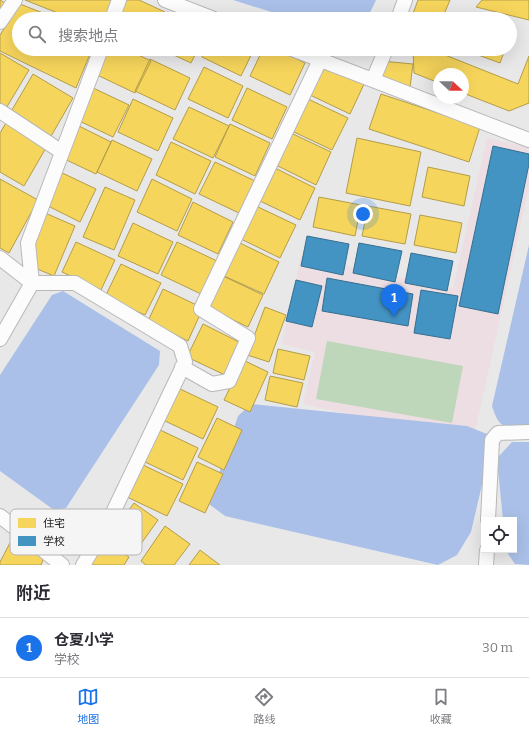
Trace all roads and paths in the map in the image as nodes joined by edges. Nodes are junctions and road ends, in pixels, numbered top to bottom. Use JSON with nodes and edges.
{"nodes":[{"id":1,"x":15,"y":0,"type":"edge"},
{"id":2,"x":119,"y":0,"type":"edge"},
{"id":3,"x":165,"y":0,"type":"edge"},
{"id":4,"x":405,"y":0,"type":"edge"},
{"id":5,"x":115,"y":12,"type":"edge"},
{"id":6,"x":196,"y":12,"type":"edge"},
{"id":7,"x":401,"y":12,"type":"edge"},
{"id":8,"x":0,"y":22,"type":"edge"},
{"id":9,"x":98,"y":56,"type":"edge"},
{"id":10,"x":310,"y":56,"type":"edge"},
{"id":11,"x":383,"y":56,"type":"edge"},
{"id":12,"x":320,"y":60,"type":"junction"},
{"id":13,"x":372,"y":80,"type":"junction"},
{"id":14,"x":0,"y":111,"type":"edge"},
{"id":15,"x":529,"y":140,"type":"edge"},
{"id":16,"x":62,"y":152,"type":"junction"},
{"id":17,"x":0,"y":258,"type":"edge"},
{"id":18,"x":32,"y":283,"type":"junction"},
{"id":19,"x":0,"y":339,"type":"edge"},
{"id":20,"x":182,"y":366,"type":"junction"},
{"id":21,"x":529,"y":432,"type":"edge"},
{"id":22,"x":115,"y":509,"type":"edge"},
{"id":23,"x":0,"y":516,"type":"edge"},
{"id":24,"x":488,"y":517,"type":"edge"},
{"id":25,"x":10,"y":524,"type":"edge"},
{"id":26,"x":487,"y":553,"type":"edge"},
{"id":27,"x":49,"y":555,"type":"edge"},
{"id":28,"x":89,"y":555,"type":"edge"},
{"id":29,"x":62,"y":565,"type":"edge"},
{"id":30,"x":83,"y":565,"type":"edge"},
{"id":31,"x":486,"y":565,"type":"edge"}],
"edges":[{"from":1,"to":8,"type":"lane"},
{"from":2,"to":5,"type":"lane"},
{"from":3,"to":6,"type":"lane"},
{"from":4,"to":7,"type":"lane"},
{"from":9,"to":16,"type":"lane"},
{"from":10,"to":12,"type":"lane"},
{"from":11,"to":13,"type":"lane"},
{"from":12,"to":13,"type":"lane"},
{"from":12,"to":20,"type":"lane"},
{"from":13,"to":15,"type":"lane"},
{"from":14,"to":16,"type":"lane"},
{"from":16,"to":18,"type":"lane"},
{"from":17,"to":18,"type":"lane"},
{"from":18,"to":19,"type":"lane"},
{"from":18,"to":20,"type":"lane"},
{"from":20,"to":22,"type":"lane"},
{"from":21,"to":24,"type":"lane"},
{"from":23,"to":25,"type":"lane"},
{"from":26,"to":31,"type":"lane"},
{"from":27,"to":29,"type":"lane"},
{"from":28,"to":30,"type":"lane"}]}
